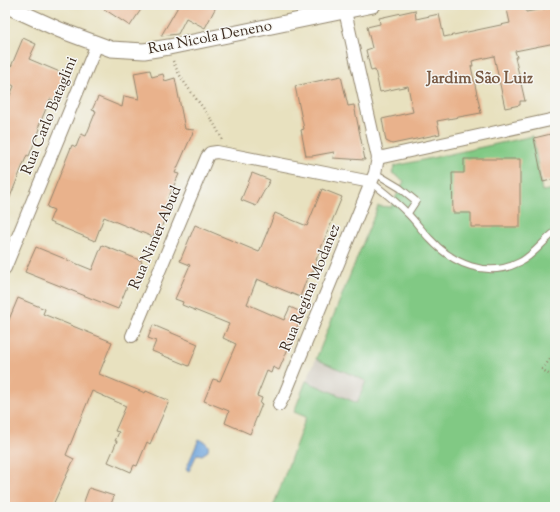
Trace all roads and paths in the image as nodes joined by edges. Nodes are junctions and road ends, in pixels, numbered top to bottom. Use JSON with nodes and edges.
{"nodes":[{"id":1,"x":5,"y":6,"type":"edge"},
{"id":2,"x":365,"y":6,"type":"edge"},
{"id":3,"x":345,"y":11,"type":"junction"},
{"id":4,"x":97,"y":44,"type":"junction"},
{"id":5,"x":169,"y":47,"type":"junction"},
{"id":6,"x":555,"y":119,"type":"edge"},
{"id":7,"x":224,"y":153,"type":"junction"},
{"id":8,"x":378,"y":158,"type":"junction"},
{"id":9,"x":373,"y":178,"type":"junction"},
{"id":10,"x":408,"y":213,"type":"junction"},
{"id":11,"x":555,"y":232,"type":"edge"},
{"id":12,"x":5,"y":268,"type":"edge"},
{"id":13,"x":132,"y":336,"type":"dead end"},
{"id":14,"x":555,"y":353,"type":"edge"},
{"id":15,"x":555,"y":379,"type":"edge"},
{"id":16,"x":279,"y":406,"type":"dead end"}],
"edges":[{"from":1,"to":4,"type":"street","name":"Rua Nicola Deneno"},
{"from":2,"to":3,"type":"street","name":"Rua Nicola Deneno"},
{"from":3,"to":5,"type":"street","name":"Rua Nicola Deneno"},
{"from":3,"to":8,"type":"street"},
{"from":4,"to":5,"type":"street","name":"Rua Nicola Deneno"},
{"from":4,"to":12,"type":"street","name":"Rua Carlo Bataglini"},
{"from":5,"to":7,"type":"path"},
{"from":6,"to":8,"type":"street"},
{"from":7,"to":9,"type":"street"},
{"from":7,"to":13,"type":"street","name":"Rua Nimer Abud"},
{"from":8,"to":9,"type":"street","name":"Rua Regina Modanez"},
{"from":9,"to":10,"type":"lane"},
{"from":9,"to":10,"type":"lane"},
{"from":9,"to":16,"type":"street","name":"Rua Regina Modanez"},
{"from":10,"to":11,"type":"lane"},
{"from":14,"to":15,"type":"path"}]}
